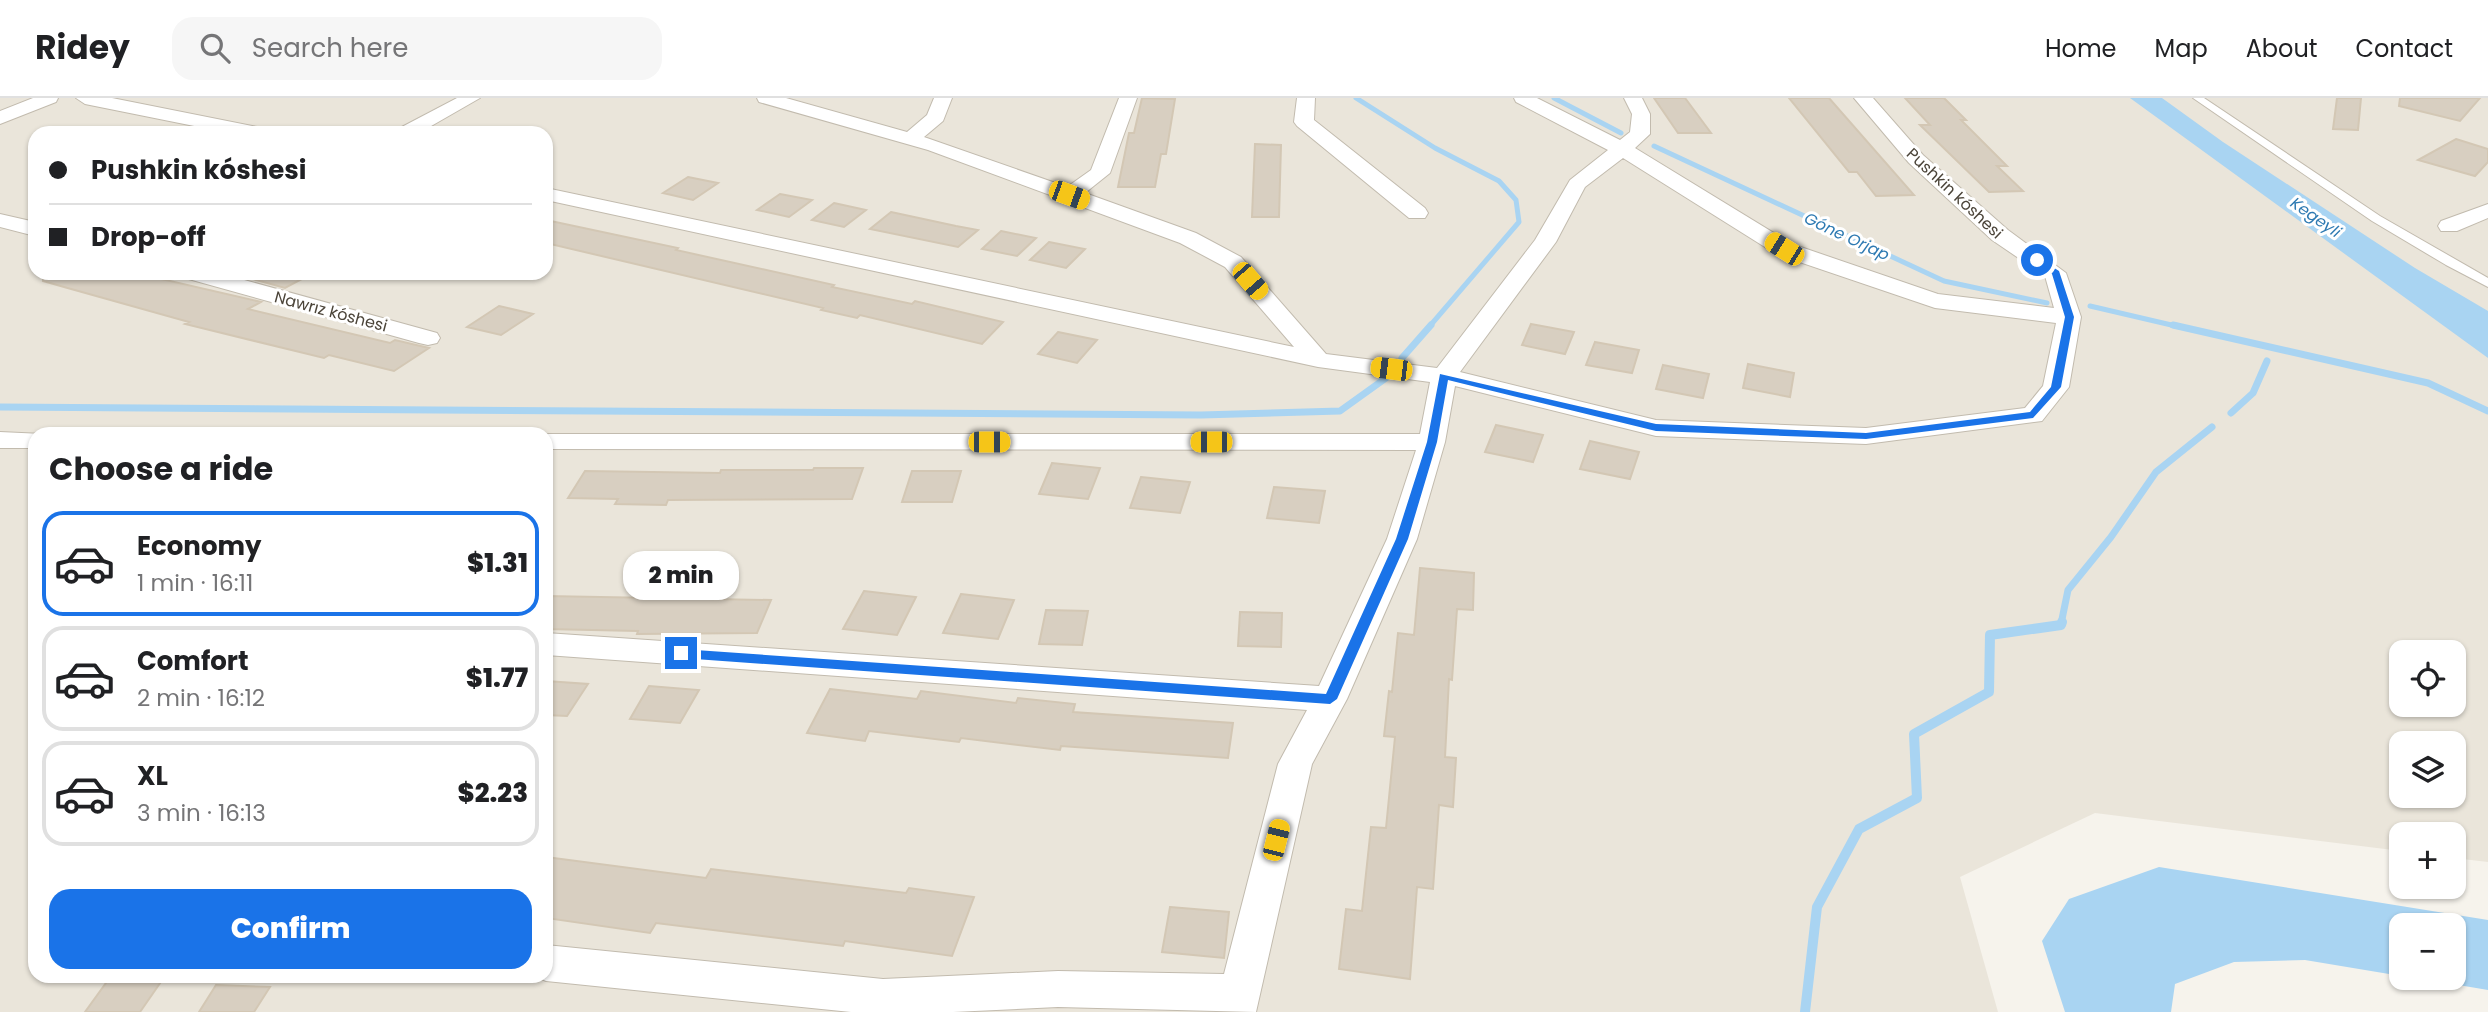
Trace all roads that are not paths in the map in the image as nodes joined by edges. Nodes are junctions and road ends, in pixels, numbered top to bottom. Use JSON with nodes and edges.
{"nodes":[{"id":1,"x":49,"y":98,"type":"edge"},
{"id":2,"x":85,"y":98,"type":"edge"},
{"id":3,"x":471,"y":98,"type":"edge"},
{"id":4,"x":766,"y":98,"type":"edge"},
{"id":5,"x":943,"y":98,"type":"edge"},
{"id":6,"x":1128,"y":98,"type":"edge"},
{"id":7,"x":1306,"y":98,"type":"edge"},
{"id":8,"x":1523,"y":98,"type":"edge"},
{"id":9,"x":1633,"y":98,"type":"edge"},
{"id":10,"x":1863,"y":98,"type":"edge"},
{"id":11,"x":2198,"y":98,"type":"edge"},
{"id":12,"x":0,"y":118,"type":"edge"},
{"id":13,"x":223,"y":126,"type":"edge"},
{"id":14,"x":418,"y":126,"type":"edge"},
{"id":15,"x":909,"y":141,"type":"junction"},
{"id":16,"x":1623,"y":149,"type":"junction"},
{"id":17,"x":1069,"y":195,"type":"junction"},
{"id":18,"x":553,"y":196,"type":"edge"},
{"id":19,"x":2488,"y":210,"type":"edge"},
{"id":20,"x":1417,"y":213,"type":"dead end"},
{"id":21,"x":0,"y":220,"type":"edge"},
{"id":22,"x":2449,"y":226,"type":"dead end"},
{"id":23,"x":28,"y":227,"type":"edge"},
{"id":24,"x":218,"y":280,"type":"edge"},
{"id":25,"x":2488,"y":283,"type":"edge"},
{"id":26,"x":2070,"y":317,"type":"junction"},
{"id":27,"x":428,"y":338,"type":"dead end"},
{"id":28,"x":1318,"y":360,"type":"junction"},
{"id":29,"x":1444,"y":376,"type":"junction"},
{"id":30,"x":0,"y":440,"type":"edge"},
{"id":31,"x":28,"y":440,"type":"edge"},
{"id":32,"x":553,"y":442,"type":"edge"},
{"id":33,"x":1432,"y":442,"type":"junction"},
{"id":34,"x":553,"y":644,"type":"edge"},
{"id":35,"x":1330,"y":699,"type":"junction"},
{"id":36,"x":553,"y":964,"type":"edge"},
{"id":37,"x":1237,"y":1002,"type":"edge"}],
"edges":[{"from":1,"to":12,"type":"street"},
{"from":2,"to":13,"type":"street"},
{"from":3,"to":14,"type":"street"},
{"from":4,"to":15,"type":"street"},
{"from":5,"to":15,"type":"street"},
{"from":6,"to":17,"type":"street"},
{"from":7,"to":20,"type":"street"},
{"from":8,"to":16,"type":"street"},
{"from":9,"to":16,"type":"street"},
{"from":10,"to":26,"type":"street","name":"Pushkin kóshesi"},
{"from":11,"to":25,"type":"lane"},
{"from":15,"to":17,"type":"street"},
{"from":16,"to":26,"type":"street"},
{"from":16,"to":29,"type":"street"},
{"from":17,"to":28,"type":"street"},
{"from":18,"to":28,"type":"street"},
{"from":19,"to":22,"type":"street"},
{"from":21,"to":23,"type":"street"},
{"from":24,"to":27,"type":"street","name":"Nawrız kóshesi"},
{"from":26,"to":29,"type":"street"},
{"from":28,"to":29,"type":"street"},
{"from":29,"to":33,"type":"street"},
{"from":30,"to":31,"type":"street"},
{"from":32,"to":33,"type":"street"},
{"from":33,"to":35,"type":"street"},
{"from":34,"to":35,"type":"street"},
{"from":35,"to":37,"type":"street"},
{"from":36,"to":37,"type":"street"}]}
